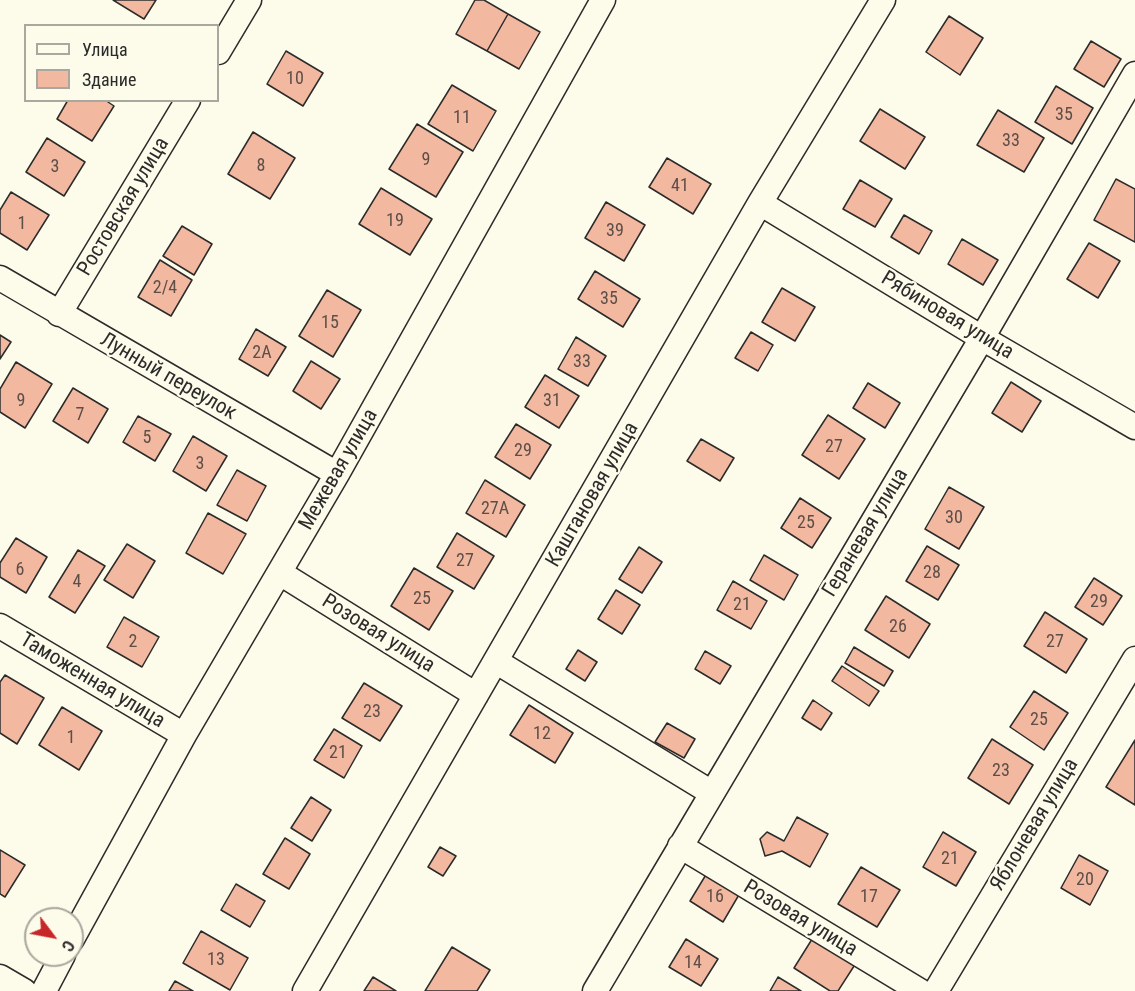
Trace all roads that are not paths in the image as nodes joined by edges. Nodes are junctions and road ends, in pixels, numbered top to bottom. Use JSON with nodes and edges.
{"nodes":[{"id":1,"x":249,"y":0,"type":"edge"},
{"id":2,"x":883,"y":0,"type":"edge"},
{"id":3,"x":597,"y":2,"type":"edge"},
{"id":4,"x":219,"y":50,"type":"edge"},
{"id":5,"x":1135,"y":74,"type":"edge"},
{"id":6,"x":187,"y":102,"type":"edge"},
{"id":7,"x":760,"y":203,"type":"junction"},
{"id":8,"x":0,"y":278,"type":"edge"},
{"id":9,"x":59,"y":314,"type":"junction"},
{"id":10,"x":982,"y":338,"type":"junction"},
{"id":11,"x":1135,"y":427,"type":"edge"},
{"id":12,"x":337,"y":474,"type":"junction"},
{"id":13,"x":280,"y":573,"type":"junction"},
{"id":14,"x":0,"y":626,"type":"edge"},
{"id":15,"x":1135,"y":658,"type":"edge"},
{"id":16,"x":496,"y":662,"type":"junction"},
{"id":17,"x":476,"y":695,"type":"junction"},
{"id":18,"x":184,"y":735,"type":"junction"},
{"id":19,"x":712,"y":793,"type":"junction"},
{"id":20,"x":680,"y":846,"type":"junction"},
{"id":21,"x":84,"y":917,"type":"edge"},
{"id":22,"x":57,"y":967,"type":"edge"},
{"id":23,"x":0,"y":977,"type":"edge"},
{"id":24,"x":24,"y":991,"type":"edge"},
{"id":25,"x":44,"y":991,"type":"edge"},
{"id":26,"x":305,"y":991,"type":"edge"},
{"id":27,"x":595,"y":991,"type":"edge"},
{"id":28,"x":920,"y":991,"type":"edge"},
{"id":29,"x":936,"y":991,"type":"edge"}],
"edges":[{"from":1,"to":4,"type":"street"},
{"from":2,"to":7,"type":"street","name":"Каштановая улица"},
{"from":3,"to":12,"type":"street","name":"Межевая улица"},
{"from":5,"to":10,"type":"street","name":"Гераневая улица"},
{"from":6,"to":9,"type":"street","name":"Ростовская улица"},
{"from":7,"to":10,"type":"street","name":"Рябиновая улица"},
{"from":7,"to":16,"type":"street","name":"Каштановая улица"},
{"from":8,"to":9,"type":"street","name":"Лунный переулок"},
{"from":9,"to":12,"type":"street","name":"Лунный переулок"},
{"from":10,"to":11,"type":"street","name":"Рябиновая улица"},
{"from":10,"to":19,"type":"street","name":"Гераневая улица"},
{"from":12,"to":13,"type":"street","name":"Межевая улица"},
{"from":13,"to":17,"type":"street","name":"Розовая улица"},
{"from":13,"to":18,"type":"street","name":"Межевая улица"},
{"from":14,"to":18,"type":"street","name":"Таможенная улица"},
{"from":15,"to":29,"type":"street","name":"Яблоневая улица"},
{"from":16,"to":17,"type":"street","name":"Каштановая улица"},
{"from":16,"to":19,"type":"street"},
{"from":17,"to":26,"type":"street","name":"Каштановая улица"},
{"from":18,"to":21,"type":"street","name":"Межевая улица"},
{"from":19,"to":20,"type":"street","name":"Гераневая улица"},
{"from":20,"to":27,"type":"street","name":"Гераневая улица"},
{"from":20,"to":28,"type":"street","name":"Розовая улица"},
{"from":22,"to":25,"type":"street"},
{"from":23,"to":24,"type":"street"}]}
